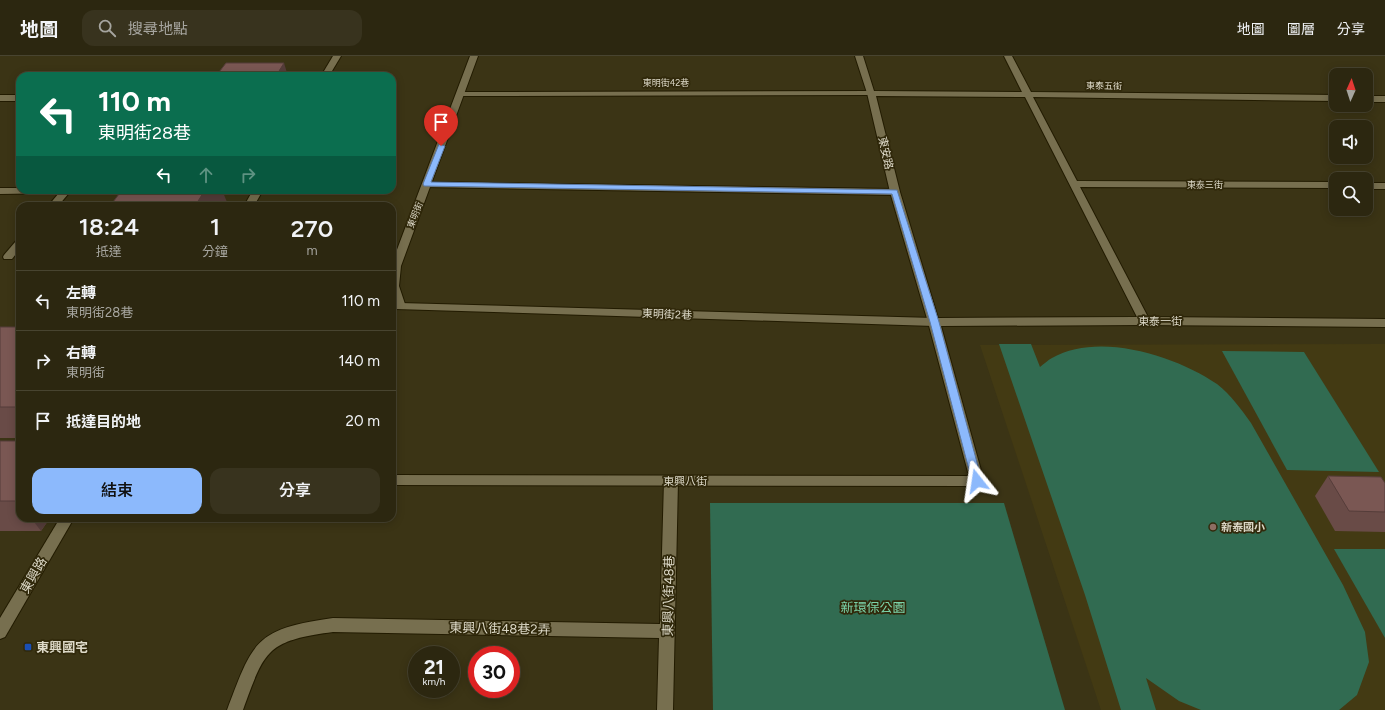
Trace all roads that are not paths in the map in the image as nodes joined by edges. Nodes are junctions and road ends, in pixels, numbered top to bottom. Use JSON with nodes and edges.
{"nodes":[{"id":1,"x":337,"y":56,"type":"edge"},
{"id":2,"x":474,"y":56,"type":"edge"},
{"id":3,"x":859,"y":56,"type":"edge"},
{"id":4,"x":1008,"y":56,"type":"edge"},
{"id":5,"x":327,"y":72,"type":"edge"},
{"id":6,"x":871,"y":93,"type":"junction"},
{"id":7,"x":460,"y":94,"type":"junction"},
{"id":8,"x":1029,"y":95,"type":"junction"},
{"id":9,"x":0,"y":98,"type":"edge"},
{"id":10,"x":16,"y":98,"type":"edge"},
{"id":11,"x":1329,"y":98,"type":"edge"},
{"id":12,"x":1373,"y":99,"type":"edge"},
{"id":13,"x":1385,"y":99,"type":"edge"},
{"id":14,"x":427,"y":184,"type":"junction"},
{"id":15,"x":1075,"y":184,"type":"junction"},
{"id":16,"x":1329,"y":186,"type":"edge"},
{"id":17,"x":1373,"y":186,"type":"edge"},
{"id":18,"x":1385,"y":186,"type":"edge"},
{"id":19,"x":0,"y":191,"type":"edge"},
{"id":20,"x":16,"y":191,"type":"edge"},
{"id":21,"x":895,"y":192,"type":"junction"},
{"id":22,"x":63,"y":194,"type":"edge"},
{"id":23,"x":56,"y":202,"type":"edge"},
{"id":24,"x":16,"y":248,"type":"edge"},
{"id":25,"x":8,"y":257,"type":"dead end"},
{"id":26,"x":396,"y":266,"type":"edge"},
{"id":27,"x":396,"y":299,"type":"edge"},
{"id":28,"x":400,"y":306,"type":"joint"},
{"id":29,"x":1144,"y":321,"type":"junction"},
{"id":30,"x":934,"y":322,"type":"junction"},
{"id":31,"x":1385,"y":323,"type":"edge"},
{"id":32,"x":396,"y":480,"type":"edge"},
{"id":33,"x":671,"y":481,"type":"junction"},
{"id":34,"x":977,"y":481,"type":"joint"},
{"id":35,"x":65,"y":522,"type":"edge"},
{"id":36,"x":667,"y":631,"type":"junction"},
{"id":37,"x":0,"y":632,"type":"edge"},
{"id":38,"x":235,"y":710,"type":"edge"},
{"id":39,"x":665,"y":710,"type":"edge"}],
"edges":[{"from":1,"to":5,"type":"street"},
{"from":2,"to":7,"type":"street","name":"東明街"},
{"from":3,"to":6,"type":"street","name":"東安路"},
{"from":4,"to":8,"type":"street"},
{"from":6,"to":7,"type":"street","name":"東明街42巷"},
{"from":6,"to":8,"type":"street","name":"東泰五街"},
{"from":6,"to":21,"type":"street","name":"東安路"},
{"from":7,"to":14,"type":"street","name":"東明街"},
{"from":8,"to":11,"type":"street","name":"東泰五街"},
{"from":8,"to":15,"type":"street"},
{"from":9,"to":10,"type":"street"},
{"from":12,"to":13,"type":"street"},
{"from":14,"to":21,"type":"street"},
{"from":14,"to":26,"type":"street","name":"東明街"},
{"from":15,"to":16,"type":"street","name":"東泰三街"},
{"from":15,"to":29,"type":"street"},
{"from":17,"to":18,"type":"street"},
{"from":19,"to":20,"type":"street"},
{"from":21,"to":30,"type":"street","name":"東安路"},
{"from":22,"to":23,"type":"street"},
{"from":24,"to":25,"type":"street"},
{"from":27,"to":28,"type":"street","name":"東明街"},
{"from":28,"to":30,"type":"street","name":"東明街2巷"},
{"from":29,"to":30,"type":"street","name":"東泰一街"},
{"from":29,"to":31,"type":"street","name":"東泰一街"},
{"from":30,"to":34,"type":"street","name":"東安路"},
{"from":32,"to":33,"type":"street","name":"東興八街"},
{"from":33,"to":34,"type":"street","name":"東興八街"},
{"from":33,"to":36,"type":"street","name":"東興八街48巷"},
{"from":35,"to":37,"type":"street","name":"東興路"},
{"from":36,"to":38,"type":"street","name":"東興八街48巷2弄"},
{"from":36,"to":39,"type":"street","name":"東興八街48巷"}]}
